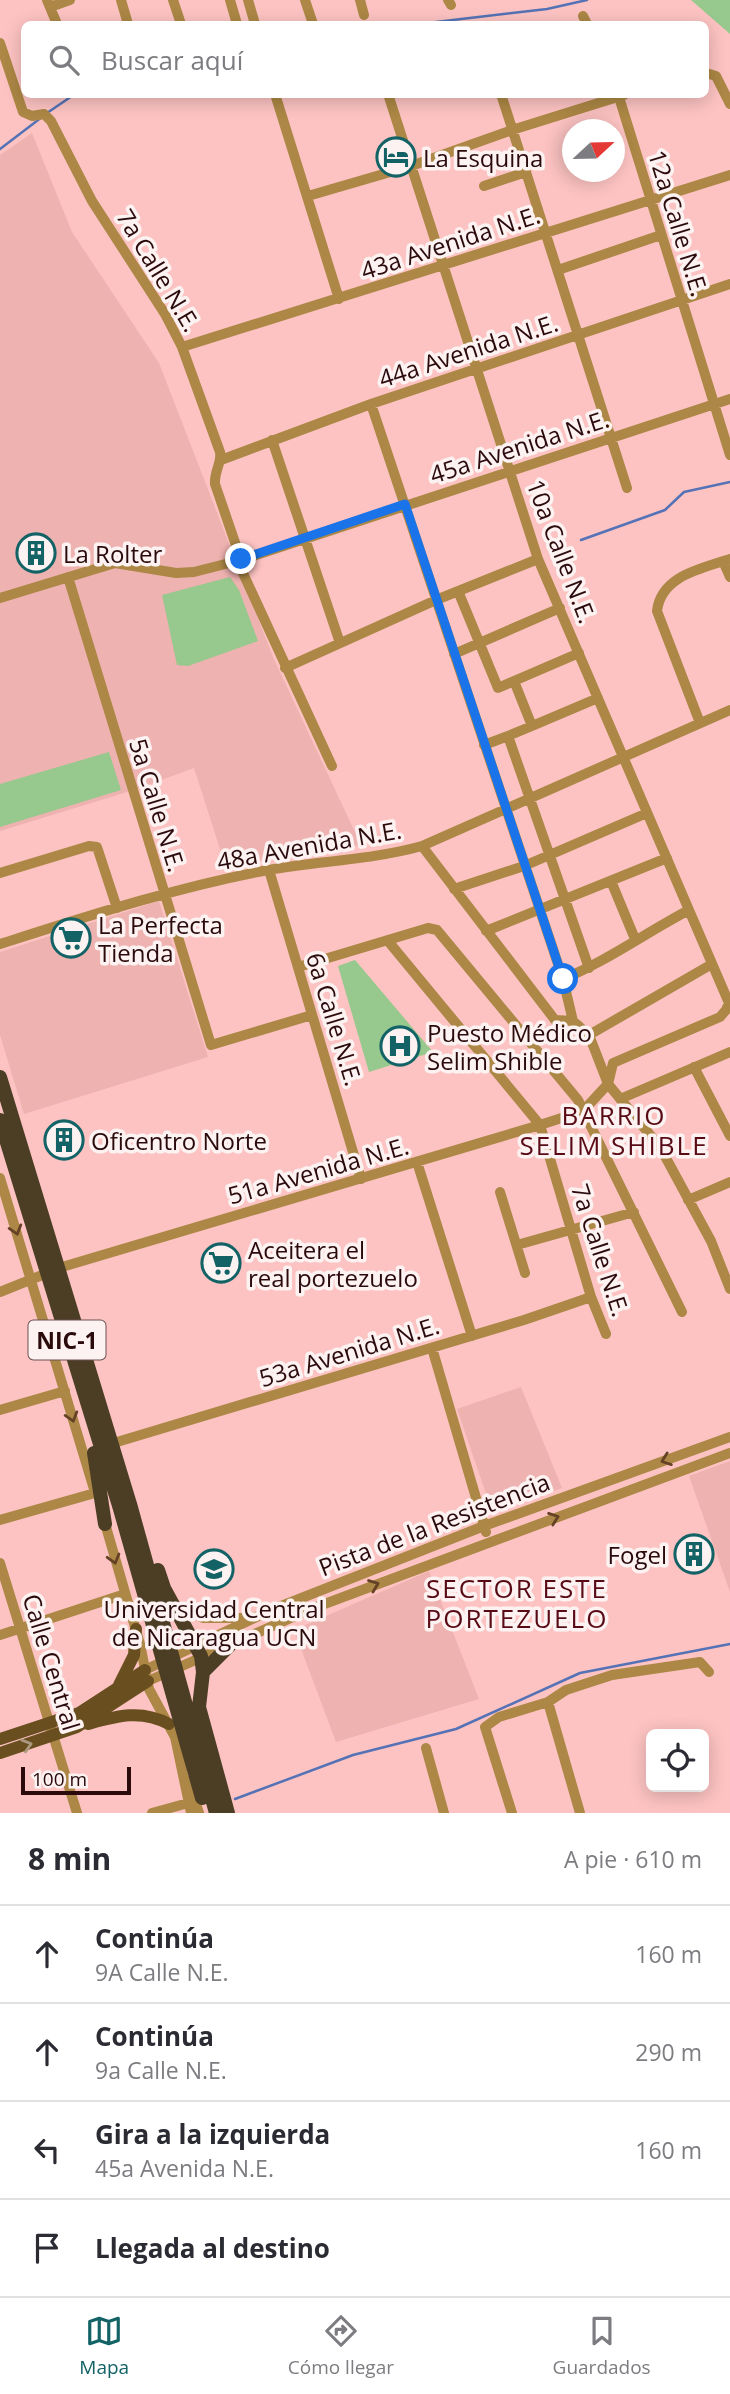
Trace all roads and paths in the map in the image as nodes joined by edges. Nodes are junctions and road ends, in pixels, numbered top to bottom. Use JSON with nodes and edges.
{"nodes":[{"id":1,"x":70,"y":0,"type":"edge"},
{"id":2,"x":121,"y":0,"type":"edge"},
{"id":3,"x":173,"y":0,"type":"edge"},
{"id":4,"x":230,"y":0,"type":"edge"},
{"id":5,"x":248,"y":0,"type":"edge"},
{"id":6,"x":305,"y":0,"type":"edge"},
{"id":7,"x":360,"y":0,"type":"edge"},
{"id":8,"x":49,"y":3,"type":"edge"},
{"id":9,"x":364,"y":15,"type":"dead end"},
{"id":10,"x":56,"y":21,"type":"edge"},
{"id":11,"x":127,"y":21,"type":"edge"},
{"id":12,"x":180,"y":21,"type":"edge"},
{"id":13,"x":236,"y":21,"type":"edge"},
{"id":14,"x":254,"y":21,"type":"edge"},
{"id":15,"x":312,"y":21,"type":"edge"},
{"id":16,"x":0,"y":43,"type":"edge"},
{"id":17,"x":709,"y":75,"type":"edge"},
{"id":18,"x":276,"y":98,"type":"edge"},
{"id":19,"x":389,"y":98,"type":"edge"},
{"id":20,"x":502,"y":98,"type":"edge"},
{"id":21,"x":612,"y":98,"type":"edge"},
{"id":22,"x":622,"y":98,"type":"edge"},
{"id":23,"x":730,"y":104,"type":"edge"},
{"id":24,"x":512,"y":130,"type":"junction"},
{"id":25,"x":411,"y":166,"type":"junction"},
{"id":26,"x":526,"y":172,"type":"junction"},
{"id":27,"x":730,"y":175,"type":"edge"},
{"id":28,"x":484,"y":186,"type":"dead end"},
{"id":29,"x":308,"y":196,"type":"junction"},
{"id":30,"x":650,"y":200,"type":"junction"},
{"id":31,"x":546,"y":233,"type":"junction"},
{"id":32,"x":661,"y":235,"type":"junction"},
{"id":33,"x":444,"y":266,"type":"junction"},
{"id":34,"x":558,"y":270,"type":"junction"},
{"id":35,"x":730,"y":284,"type":"edge"},
{"id":36,"x":339,"y":299,"type":"junction"},
{"id":37,"x":680,"y":300,"type":"junction"},
{"id":38,"x":579,"y":336,"type":"junction"},
{"id":39,"x":182,"y":347,"type":"junction"},
{"id":40,"x":477,"y":370,"type":"junction"},
{"id":41,"x":730,"y":398,"type":"edge"},
{"id":42,"x":371,"y":404,"type":"junction"},
{"id":43,"x":714,"y":404,"type":"junction"},
{"id":44,"x":272,"y":440,"type":"junction"},
{"id":45,"x":612,"y":440,"type":"junction"},
{"id":46,"x":730,"y":455,"type":"edge"},
{"id":47,"x":221,"y":460,"type":"junction"},
{"id":48,"x":510,"y":473,"type":"junction"},
{"id":49,"x":627,"y":488,"type":"dead end"},
{"id":50,"x":405,"y":504,"type":"junction"},
{"id":51,"x":307,"y":538,"type":"junction"},
{"id":52,"x":241,"y":559,"type":"junction"},
{"id":53,"x":538,"y":559,"type":"junction"},
{"id":54,"x":727,"y":560,"type":"edge"},
{"id":55,"x":68,"y":577,"type":"junction"},
{"id":56,"x":730,"y":577,"type":"edge"},
{"id":57,"x":458,"y":591,"type":"junction"},
{"id":58,"x":0,"y":598,"type":"edge"},
{"id":59,"x":436,"y":600,"type":"junction"},
{"id":60,"x":560,"y":608,"type":"junction"},
{"id":61,"x":340,"y":643,"type":"junction"},
{"id":62,"x":480,"y":643,"type":"junction"},
{"id":63,"x":579,"y":653,"type":"junction"},
{"id":64,"x":454,"y":654,"type":"junction"},
{"id":65,"x":285,"y":668,"type":"junction"},
{"id":66,"x":514,"y":681,"type":"junction"},
{"id":67,"x":598,"y":698,"type":"junction"},
{"id":68,"x":730,"y":710,"type":"edge"},
{"id":69,"x":700,"y":723,"type":"junction"},
{"id":70,"x":533,"y":726,"type":"junction"},
{"id":71,"x":508,"y":736,"type":"junction"},
{"id":72,"x":484,"y":745,"type":"junction"},
{"id":73,"x":624,"y":757,"type":"junction"},
{"id":74,"x":331,"y":766,"type":"dead end"},
{"id":75,"x":528,"y":798,"type":"junction"},
{"id":76,"x":505,"y":809,"type":"junction"},
{"id":77,"x":648,"y":813,"type":"junction"},
{"id":78,"x":422,"y":846,"type":"junction"},
{"id":79,"x":550,"y":855,"type":"junction"},
{"id":80,"x":667,"y":858,"type":"junction"},
{"id":81,"x":524,"y":866,"type":"junction"},
{"id":82,"x":269,"y":870,"type":"junction"},
{"id":83,"x":0,"y":873,"type":"edge"},
{"id":84,"x":611,"y":881,"type":"junction"},
{"id":85,"x":454,"y":889,"type":"junction"},
{"id":86,"x":163,"y":894,"type":"junction"},
{"id":87,"x":567,"y":900,"type":"junction"},
{"id":88,"x":117,"y":908,"type":"junction"},
{"id":89,"x":540,"y":909,"type":"junction"},
{"id":90,"x":689,"y":910,"type":"junction"},
{"id":91,"x":486,"y":931,"type":"junction"},
{"id":92,"x":635,"y":939,"type":"junction"},
{"id":93,"x":388,"y":941,"type":"junction"},
{"id":94,"x":0,"y":944,"type":"edge"},
{"id":95,"x":712,"y":964,"type":"junction"},
{"id":96,"x":298,"y":967,"type":"junction"},
{"id":97,"x":589,"y":968,"type":"junction"},
{"id":98,"x":563,"y":979,"type":"junction"},
{"id":99,"x":728,"y":1014,"type":"edge"},
{"id":100,"x":312,"y":1016,"type":"junction"},
{"id":101,"x":573,"y":1021,"type":"junction"},
{"id":102,"x":589,"y":1035,"type":"junction"},
{"id":103,"x":730,"y":1052,"type":"edge"},
{"id":104,"x":694,"y":1067,"type":"junction"},
{"id":105,"x":0,"y":1077,"type":"edge"},
{"id":106,"x":608,"y":1084,"type":"junction"},
{"id":107,"x":620,"y":1099,"type":"junction"},
{"id":108,"x":583,"y":1111,"type":"junction"},
{"id":109,"x":0,"y":1120,"type":"edge"},
{"id":110,"x":540,"y":1125,"type":"junction"},
{"id":111,"x":730,"y":1136,"type":"edge"},
{"id":112,"x":417,"y":1162,"type":"junction"},
{"id":113,"x":0,"y":1178,"type":"edge"},
{"id":114,"x":361,"y":1179,"type":"junction"},
{"id":115,"x":730,"y":1182,"type":"edge"},
{"id":116,"x":500,"y":1192,"type":"dead end"},
{"id":117,"x":688,"y":1200,"type":"junction"},
{"id":118,"x":634,"y":1212,"type":"junction"},
{"id":119,"x":571,"y":1229,"type":"junction"},
{"id":120,"x":517,"y":1245,"type":"junction"},
{"id":121,"x":52,"y":1271,"type":"junction"},
{"id":122,"x":525,"y":1273,"type":"dead end"},
{"id":123,"x":32,"y":1281,"type":"junction"},
{"id":124,"x":730,"y":1289,"type":"edge"},
{"id":125,"x":0,"y":1292,"type":"edge"},
{"id":126,"x":591,"y":1297,"type":"junction"},
{"id":127,"x":682,"y":1312,"type":"dead end"},
{"id":128,"x":606,"y":1334,"type":"dead end"},
{"id":129,"x":472,"y":1336,"type":"junction"},
{"id":130,"x":79,"y":1342,"type":"junction"},
{"id":131,"x":432,"y":1348,"type":"junction"},
{"id":132,"x":65,"y":1391,"type":"junction"},
{"id":133,"x":87,"y":1407,"type":"junction"},
{"id":134,"x":0,"y":1410,"type":"edge"},
{"id":135,"x":730,"y":1437,"type":"edge"},
{"id":136,"x":117,"y":1442,"type":"junction"},
{"id":137,"x":730,"y":1453,"type":"edge"},
{"id":138,"x":95,"y":1493,"type":"junction"},
{"id":139,"x":125,"y":1506,"type":"junction"},
{"id":140,"x":0,"y":1520,"type":"edge"},
{"id":141,"x":105,"y":1524,"type":"junction"},
{"id":142,"x":484,"y":1526,"type":"junction"},
{"id":143,"x":490,"y":1542,"type":"junction"},
{"id":144,"x":0,"y":1563,"type":"edge"},
{"id":145,"x":124,"y":1594,"type":"junction"},
{"id":146,"x":174,"y":1605,"type":"junction"},
{"id":147,"x":251,"y":1618,"type":"junction"},
{"id":148,"x":20,"y":1629,"type":"junction"},
{"id":149,"x":136,"y":1629,"type":"junction"},
{"id":150,"x":0,"y":1635,"type":"edge"},
{"id":151,"x":233,"y":1641,"type":"junction"},
{"id":152,"x":199,"y":1651,"type":"junction"},
{"id":153,"x":203,"y":1672,"type":"junction"},
{"id":154,"x":709,"y":1672,"type":"dead end"},
{"id":155,"x":146,"y":1675,"type":"junction"},
{"id":156,"x":117,"y":1687,"type":"junction"},
{"id":157,"x":548,"y":1702,"type":"junction"},
{"id":158,"x":169,"y":1724,"type":"junction"},
{"id":159,"x":77,"y":1727,"type":"junction"},
{"id":160,"x":51,"y":1730,"type":"junction"},
{"id":161,"x":175,"y":1737,"type":"junction"},
{"id":162,"x":0,"y":1739,"type":"edge"},
{"id":163,"x":426,"y":1748,"type":"dead end"},
{"id":164,"x":0,"y":1753,"type":"edge"},
{"id":165,"x":190,"y":1808,"type":"edge"},
{"id":166,"x":77,"y":1813,"type":"edge"},
{"id":167,"x":152,"y":1813,"type":"edge"},
{"id":168,"x":199,"y":1813,"type":"edge"},
{"id":169,"x":206,"y":1813,"type":"edge"},
{"id":170,"x":216,"y":1813,"type":"edge"},
{"id":171,"x":228,"y":1813,"type":"edge"},
{"id":172,"x":444,"y":1813,"type":"edge"},
{"id":173,"x":512,"y":1813,"type":"edge"},
{"id":174,"x":580,"y":1813,"type":"edge"}],
"edges":[{"from":1,"to":8,"type":"street"},
{"from":2,"to":11,"type":"street"},
{"from":3,"to":12,"type":"street"},
{"from":4,"to":13,"type":"street"},
{"from":5,"to":14,"type":"street"},
{"from":6,"to":15,"type":"street"},
{"from":7,"to":9,"type":"street"},
{"from":8,"to":10,"type":"street"},
{"from":16,"to":39,"type":"street","name":"7a Calle N.E."},
{"from":17,"to":23,"type":"street"},
{"from":18,"to":29,"type":"street"},
{"from":19,"to":25,"type":"street","name":"10a Calle N.E."},
{"from":20,"to":24,"type":"street"},
{"from":21,"to":24,"type":"street"},
{"from":22,"to":30,"type":"street","name":"12a Calle N.E."},
{"from":24,"to":25,"type":"street"},
{"from":24,"to":26,"type":"street"},
{"from":25,"to":29,"type":"street"},
{"from":25,"to":33,"type":"street","name":"10a Calle N.E."},
{"from":26,"to":28,"type":"street"},
{"from":26,"to":31,"type":"street"},
{"from":27,"to":30,"type":"street","name":"43a Avenida N.E."},
{"from":29,"to":36,"type":"street"},
{"from":30,"to":31,"type":"street","name":"43a Avenida N.E."},
{"from":30,"to":32,"type":"street","name":"12a Calle N.E."},
{"from":31,"to":33,"type":"street","name":"43a Avenida N.E."},
{"from":31,"to":34,"type":"street"},
{"from":32,"to":34,"type":"street"},
{"from":32,"to":37,"type":"street","name":"12a Calle N.E."},
{"from":33,"to":36,"type":"street","name":"43a Avenida N.E."},
{"from":33,"to":40,"type":"street","name":"10a Calle N.E."},
{"from":34,"to":38,"type":"street"},
{"from":35,"to":37,"type":"street","name":"44a Avenida N.E."},
{"from":36,"to":39,"type":"street","name":"43a Avenida N.E."},
{"from":37,"to":38,"type":"street","name":"44a Avenida N.E."},
{"from":37,"to":43,"type":"street","name":"12a Calle N.E."},
{"from":38,"to":40,"type":"street","name":"44a Avenida N.E."},
{"from":38,"to":45,"type":"street"},
{"from":39,"to":47,"type":"street","name":"7a Calle N.E."},
{"from":40,"to":42,"type":"street","name":"44a Avenida N.E."},
{"from":40,"to":48,"type":"street","name":"10a Calle N.E."},
{"from":41,"to":43,"type":"street","name":"45a Avenida N.E."},
{"from":42,"to":44,"type":"street","name":"44a Avenida N.E."},
{"from":42,"to":50,"type":"street"},
{"from":43,"to":45,"type":"street","name":"45a Avenida N.E."},
{"from":43,"to":46,"type":"street","name":"12a Calle N.E."},
{"from":44,"to":47,"type":"street","name":"44a Avenida N.E."},
{"from":44,"to":51,"type":"street"},
{"from":45,"to":48,"type":"street","name":"45a Avenida N.E."},
{"from":45,"to":49,"type":"street"},
{"from":47,"to":52,"type":"street","name":"7a Calle N.E."},
{"from":48,"to":50,"type":"street","name":"45a Avenida N.E."},
{"from":48,"to":53,"type":"street","name":"10a Calle N.E."},
{"from":50,"to":51,"type":"street","name":"45a Avenida N.E."},
{"from":50,"to":59,"type":"street"},
{"from":51,"to":52,"type":"street","name":"45a Avenida N.E."},
{"from":51,"to":61,"type":"street"},
{"from":52,"to":55,"type":"street","name":"45a Avenida N.E."},
{"from":52,"to":65,"type":"street","name":"7a Calle N.E."},
{"from":53,"to":57,"type":"street"},
{"from":53,"to":60,"type":"street","name":"10a Calle N.E."},
{"from":54,"to":56,"type":"street"},
{"from":54,"to":69,"type":"street"},
{"from":55,"to":58,"type":"street","name":"45a Avenida N.E."},
{"from":55,"to":86,"type":"street","name":"5a Calle N.E."},
{"from":57,"to":59,"type":"street"},
{"from":57,"to":62,"type":"street"},
{"from":59,"to":61,"type":"street"},
{"from":59,"to":64,"type":"street"},
{"from":60,"to":62,"type":"street"},
{"from":60,"to":63,"type":"street","name":"10a Calle N.E."},
{"from":61,"to":65,"type":"street"},
{"from":62,"to":64,"type":"street"},
{"from":62,"to":66,"type":"street"},
{"from":63,"to":66,"type":"street"},
{"from":63,"to":67,"type":"street","name":"10a Calle N.E."},
{"from":64,"to":72,"type":"street"},
{"from":65,"to":74,"type":"street","name":"7a Calle N.E."},
{"from":66,"to":70,"type":"street"},
{"from":67,"to":70,"type":"street"},
{"from":67,"to":73,"type":"street","name":"10a Calle N.E."},
{"from":68,"to":69,"type":"street","name":"48a Avenida N.E."},
{"from":69,"to":73,"type":"street","name":"48a Avenida N.E."},
{"from":70,"to":71,"type":"street"},
{"from":71,"to":72,"type":"street"},
{"from":71,"to":75,"type":"street"},
{"from":72,"to":76,"type":"street"},
{"from":73,"to":75,"type":"street","name":"48a Avenida N.E."},
{"from":73,"to":77,"type":"street","name":"10a Calle N.E."},
{"from":75,"to":76,"type":"street","name":"48a Avenida N.E."},
{"from":75,"to":79,"type":"street"},
{"from":76,"to":78,"type":"street","name":"48a Avenida N.E."},
{"from":76,"to":81,"type":"street"},
{"from":77,"to":79,"type":"street"},
{"from":77,"to":80,"type":"street","name":"10a Calle N.E."},
{"from":78,"to":82,"type":"street","name":"48a Avenida N.E."},
{"from":78,"to":85,"type":"street"},
{"from":79,"to":81,"type":"street"},
{"from":79,"to":87,"type":"street"},
{"from":80,"to":84,"type":"street"},
{"from":80,"to":90,"type":"street","name":"10a Calle N.E."},
{"from":81,"to":85,"type":"street"},
{"from":81,"to":89,"type":"street"},
{"from":82,"to":86,"type":"street","name":"48a Avenida N.E."},
{"from":82,"to":96,"type":"street","name":"6a Calle N.E."},
{"from":83,"to":88,"type":"street"},
{"from":84,"to":87,"type":"street"},
{"from":84,"to":92,"type":"street"},
{"from":85,"to":91,"type":"street"},
{"from":86,"to":88,"type":"street","name":"48a Avenida N.E."},
{"from":86,"to":100,"type":"street","name":"5a Calle N.E."},
{"from":87,"to":89,"type":"street"},
{"from":87,"to":97,"type":"street"},
{"from":88,"to":94,"type":"street","name":"48a Avenida N.E."},
{"from":89,"to":91,"type":"street"},
{"from":89,"to":98,"type":"street"},
{"from":90,"to":92,"type":"street"},
{"from":90,"to":95,"type":"street","name":"10a Calle N.E."},
{"from":91,"to":101,"type":"street"},
{"from":92,"to":97,"type":"street"},
{"from":93,"to":96,"type":"street"},
{"from":93,"to":108,"type":"street"},
{"from":93,"to":110,"type":"street","name":"7a Calle N.E."},
{"from":95,"to":99,"type":"street","name":"10a Calle N.E."},
{"from":95,"to":102,"type":"street"},
{"from":96,"to":100,"type":"street","name":"6a Calle N.E."},
{"from":97,"to":98,"type":"street"},
{"from":98,"to":101,"type":"street"},
{"from":99,"to":106,"type":"street","name":"51a Avenida N.E."},
{"from":100,"to":114,"type":"street","name":"6a Calle N.E."},
{"from":101,"to":102,"type":"street"},
{"from":102,"to":106,"type":"street"},
{"from":103,"to":104,"type":"street"},
{"from":104,"to":107,"type":"street"},
{"from":104,"to":111,"type":"street"},
{"from":105,"to":121,"type":"highway","number":"NIC-1"},
{"from":106,"to":107,"type":"street"},
{"from":106,"to":108,"type":"street","name":"51a Avenida N.E."},
{"from":107,"to":117,"type":"street"},
{"from":108,"to":110,"type":"street","name":"51a Avenida N.E."},
{"from":108,"to":118,"type":"street"},
{"from":109,"to":121,"type":"highway","number":"NIC-1"},
{"from":110,"to":112,"type":"street","name":"51a Avenida N.E."},
{"from":110,"to":119,"type":"street","name":"7a Calle N.E."},
{"from":112,"to":114,"type":"street","name":"51a Avenida N.E."},
{"from":112,"to":129,"type":"street"},
{"from":113,"to":123,"type":"street","one_way":true},
{"from":114,"to":121,"type":"street","name":"51a Avenida N.E."},
{"from":115,"to":117,"type":"street"},
{"from":116,"to":120,"type":"street"},
{"from":117,"to":124,"type":"street"},
{"from":118,"to":119,"type":"street"},
{"from":118,"to":127,"type":"street"},
{"from":119,"to":120,"type":"street"},
{"from":119,"to":126,"type":"street","name":"7a Calle N.E."},
{"from":120,"to":122,"type":"street"},
{"from":121,"to":123,"type":"street","name":"51a Avenida N.E."},
{"from":121,"to":130,"type":"highway","number":"NIC-1"},
{"from":121,"to":133,"type":"highway","number":"NIC-1"},
{"from":123,"to":125,"type":"street","name":"51a Avenida N.E."},
{"from":123,"to":132,"type":"street"},
{"from":126,"to":128,"type":"street","name":"7a Calle N.E."},
{"from":126,"to":129,"type":"street","name":"53a Avenida N.E."},
{"from":129,"to":131,"type":"street","name":"53a Avenida N.E."},
{"from":130,"to":136,"type":"highway"},
{"from":130,"to":139,"type":"highway","number":"NIC-1"},
{"from":131,"to":136,"type":"street","name":"53a Avenida N.E."},
{"from":131,"to":142,"type":"street"},
{"from":132,"to":134,"type":"street"},
{"from":132,"to":138,"type":"street","one_way":true},
{"from":133,"to":139,"type":"highway","number":"NIC-1"},
{"from":133,"to":141,"type":"highway"},
{"from":135,"to":142,"type":"street","name":"Pista de la Resistencia","one_way":true},
{"from":136,"to":146,"type":"highway"},
{"from":143,"to":137,"type":"street","name":"Pista de la Resistencia","one_way":true},
{"from":138,"to":140,"type":"street"},
{"from":138,"to":141,"type":"street"},
{"from":139,"to":169,"type":"highway","number":"NIC-1"},
{"from":139,"to":170,"type":"highway","number":"NIC-1"},
{"from":141,"to":145,"type":"street","one_way":true},
{"from":142,"to":143,"type":"street"},
{"from":142,"to":147,"type":"street","name":"Pista de la Resistencia"},
{"from":151,"to":143,"type":"street","name":"Pista de la Resistencia","one_way":true},
{"from":144,"to":148,"type":"street","name":"Calle Central"},
{"from":145,"to":148,"type":"street"},
{"from":145,"to":149,"type":"street"},
{"from":146,"to":147,"type":"street"},
{"from":146,"to":152,"type":"highway"},
{"from":147,"to":152,"type":"street","name":"Pista de la Resistencia"},
{"from":148,"to":150,"type":"street"},
{"from":148,"to":160,"type":"street","name":"Calle Central"},
{"from":149,"to":155,"type":"street"},
{"from":149,"to":156,"type":"main road"},
{"from":151,"to":152,"type":"street","name":"Pista de la Resistencia"},
{"from":151,"to":153,"type":"highway"},
{"from":152,"to":153,"type":"highway"},
{"from":152,"to":155,"type":"street","name":"Pista de la Resistencia"},
{"from":153,"to":171,"type":"highway"},
{"from":154,"to":157,"type":"street"},
{"from":155,"to":156,"type":"main road","name":"Pista de la Resistencia"},
{"from":155,"to":158,"type":"street"},
{"from":155,"to":159,"type":"main road","name":"Pista de la Resistencia"},
{"from":156,"to":160,"type":"main road","name":"Pista de la Resistencia"},
{"from":157,"to":173,"type":"street"},
{"from":157,"to":174,"type":"street"},
{"from":158,"to":159,"type":"main road"},
{"from":158,"to":161,"type":"street"},
{"from":159,"to":160,"type":"main road","name":"Pista de la Resistencia"},
{"from":160,"to":162,"type":"main road"},
{"from":164,"to":160,"type":"main road","one_way":true},
{"from":160,"to":166,"type":"street","name":"Calle Central"},
{"from":161,"to":165,"type":"street"},
{"from":161,"to":168,"type":"street"},
{"from":163,"to":172,"type":"street"},
{"from":165,"to":167,"type":"street"}]}
